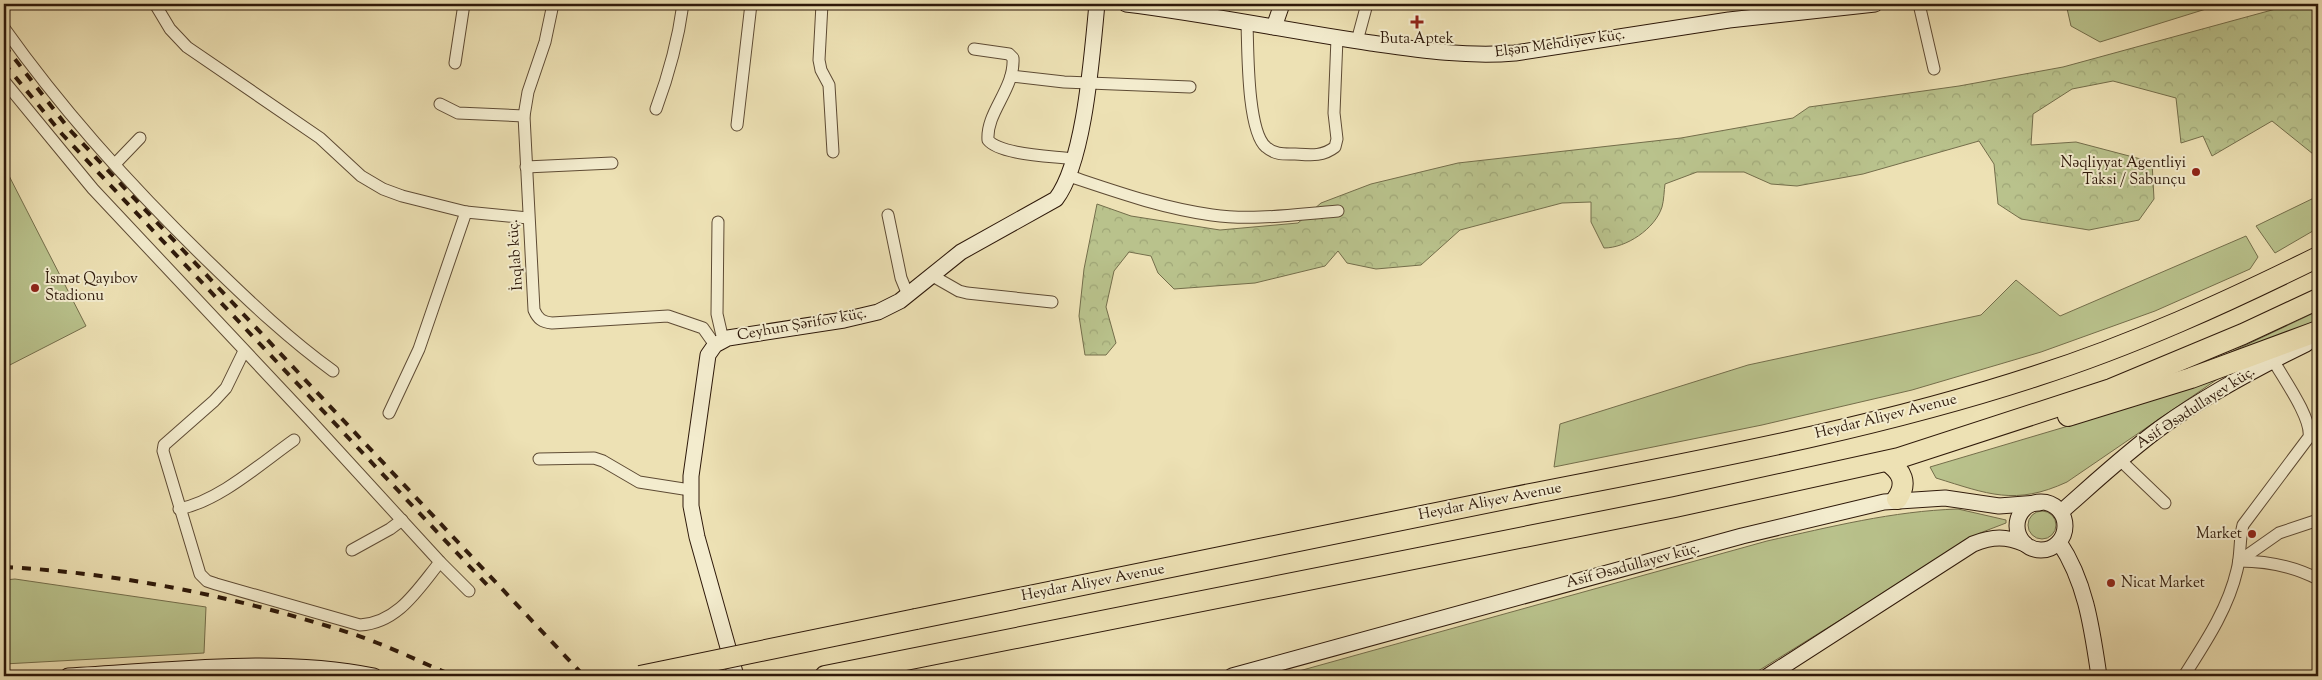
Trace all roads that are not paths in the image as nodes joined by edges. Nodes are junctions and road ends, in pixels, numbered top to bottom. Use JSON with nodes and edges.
{"nodes":[{"id":1,"x":156,"y":4,"type":"edge"},
{"id":2,"x":464,"y":4,"type":"edge"},
{"id":3,"x":553,"y":4,"type":"edge"},
{"id":4,"x":683,"y":4,"type":"edge"},
{"id":5,"x":751,"y":4,"type":"edge"},
{"id":6,"x":822,"y":4,"type":"edge"},
{"id":7,"x":1097,"y":4,"type":"edge"},
{"id":8,"x":1126,"y":4,"type":"edge"},
{"id":9,"x":1282,"y":4,"type":"edge"},
{"id":10,"x":1366,"y":4,"type":"edge"},
{"id":11,"x":1875,"y":4,"type":"edge"},
{"id":12,"x":1919,"y":4,"type":"edge"},
{"id":13,"x":1205,"y":10,"type":"edge"},
{"id":14,"x":1248,"y":23,"type":"junction"},
{"id":15,"x":1274,"y":27,"type":"junction"},
{"id":16,"x":4,"y":28,"type":"edge"},
{"id":17,"x":1337,"y":38,"type":"junction"},
{"id":18,"x":1357,"y":41,"type":"junction"},
{"id":19,"x":974,"y":49,"type":"dead end"},
{"id":20,"x":455,"y":64,"type":"dead end"},
{"id":21,"x":1934,"y":69,"type":"dead end"},
{"id":22,"x":1011,"y":76,"type":"junction"},
{"id":23,"x":4,"y":81,"type":"edge"},
{"id":24,"x":1088,"y":83,"type":"junction"},
{"id":25,"x":1190,"y":87,"type":"dead end"},
{"id":26,"x":440,"y":104,"type":"dead end"},
{"id":27,"x":656,"y":109,"type":"dead end"},
{"id":28,"x":524,"y":116,"type":"junction"},
{"id":29,"x":736,"y":124,"type":"dead end"},
{"id":30,"x":140,"y":138,"type":"dead end"},
{"id":31,"x":833,"y":152,"type":"dead end"},
{"id":32,"x":1073,"y":159,"type":"junction"},
{"id":33,"x":612,"y":163,"type":"dead end"},
{"id":34,"x":115,"y":164,"type":"junction"},
{"id":35,"x":526,"y":167,"type":"junction"},
{"id":36,"x":1069,"y":176,"type":"junction"},
{"id":37,"x":1338,"y":211,"type":"dead end"},
{"id":38,"x":466,"y":212,"type":"junction"},
{"id":39,"x":888,"y":215,"type":"dead end"},
{"id":40,"x":528,"y":218,"type":"junction"},
{"id":41,"x":718,"y":222,"type":"dead end"},
{"id":42,"x":2318,"y":257,"type":"edge"},
{"id":43,"x":931,"y":275,"type":"junction"},
{"id":44,"x":908,"y":295,"type":"junction"},
{"id":45,"x":2318,"y":299,"type":"edge"},
{"id":46,"x":1052,"y":302,"type":"dead end"},
{"id":47,"x":2318,"y":331,"type":"edge"},
{"id":48,"x":2318,"y":337,"type":"edge"},
{"id":49,"x":719,"y":342,"type":"junction"},
{"id":50,"x":244,"y":351,"type":"junction"},
{"id":51,"x":2273,"y":360,"type":"junction"},
{"id":52,"x":333,"y":371,"type":"dead end"},
{"id":53,"x":389,"y":412,"type":"dead end"},
{"id":54,"x":2314,"y":430,"type":"edge"},
{"id":55,"x":294,"y":440,"type":"dead end"},
{"id":56,"x":539,"y":459,"type":"dead end"},
{"id":57,"x":1893,"y":459,"type":"junction"},
{"id":58,"x":2120,"y":460,"type":"junction"},
{"id":59,"x":690,"y":490,"type":"junction"},
{"id":60,"x":1897,"y":500,"type":"junction"},
{"id":61,"x":2039,"y":502,"type":"junction"},
{"id":62,"x":2165,"y":503,"type":"dead end"},
{"id":63,"x":179,"y":509,"type":"junction"},
{"id":64,"x":2061,"y":512,"type":"junction"},
{"id":65,"x":402,"y":520,"type":"junction"},
{"id":66,"x":2318,"y":520,"type":"edge"},
{"id":67,"x":2060,"y":542,"type":"junction"},
{"id":68,"x":2025,"y":544,"type":"junction"},
{"id":69,"x":352,"y":550,"type":"dead end"},
{"id":70,"x":2239,"y":561,"type":"junction"},
{"id":71,"x":440,"y":562,"type":"junction"},
{"id":72,"x":2318,"y":579,"type":"edge"},
{"id":73,"x":469,"y":591,"type":"dead end"},
{"id":74,"x":268,"y":668,"type":"junction"},
{"id":75,"x":68,"y":676,"type":"edge"},
{"id":76,"x":296,"y":676,"type":"edge"},
{"id":77,"x":374,"y":676,"type":"edge"},
{"id":78,"x":640,"y":676,"type":"edge"},
{"id":79,"x":736,"y":676,"type":"edge"},
{"id":80,"x":825,"y":676,"type":"edge"},
{"id":81,"x":1232,"y":676,"type":"edge"},
{"id":82,"x":1768,"y":676,"type":"edge"},
{"id":83,"x":2099,"y":676,"type":"edge"},
{"id":84,"x":2184,"y":676,"type":"edge"}],
"edges":[{"from":1,"to":38,"type":"street"},
{"from":2,"to":20,"type":"street"},
{"from":3,"to":28,"type":"street","name":"İnqlab küç."},
{"from":4,"to":27,"type":"street"},
{"from":5,"to":29,"type":"street"},
{"from":6,"to":31,"type":"street"},
{"from":7,"to":24,"type":"main road","name":"Ceyhun Şərifov küç."},
{"from":8,"to":13,"type":"main road","name":"Elşən Mehdiyev küç."},
{"from":9,"to":15,"type":"main road"},
{"from":10,"to":18,"type":"street"},
{"from":11,"to":18,"type":"main road","name":"Elşən Mehdiyev küç."},
{"from":12,"to":21,"type":"street"},
{"from":13,"to":14,"type":"main road","name":"Elşən Mehdiyev küç."},
{"from":14,"to":15,"type":"main road","name":"Elşən Mehdiyev küç."},
{"from":14,"to":17,"type":"street"},
{"from":15,"to":17,"type":"main road","name":"Elşən Mehdiyev küç."},
{"from":16,"to":34,"type":"street"},
{"from":17,"to":18,"type":"main road","name":"Elşən Mehdiyev küç."},
{"from":19,"to":22,"type":"street"},
{"from":22,"to":24,"type":"street"},
{"from":22,"to":32,"type":"street"},
{"from":23,"to":50,"type":"street"},
{"from":24,"to":25,"type":"street"},
{"from":24,"to":32,"type":"main road","name":"Ceyhun Şərifov küç."},
{"from":26,"to":28,"type":"street"},
{"from":28,"to":35,"type":"street","name":"İnqlab küç."},
{"from":30,"to":34,"type":"street"},
{"from":32,"to":36,"type":"main road","name":"Ceyhun Şərifov küç."},
{"from":33,"to":35,"type":"street"},
{"from":34,"to":52,"type":"street"},
{"from":35,"to":40,"type":"street","name":"İnqlab küç."},
{"from":36,"to":37,"type":"street"},
{"from":36,"to":43,"type":"main road","name":"Ceyhun Şərifov küç."},
{"from":38,"to":40,"type":"street"},
{"from":38,"to":53,"type":"street"},
{"from":39,"to":44,"type":"street"},
{"from":40,"to":49,"type":"street","name":"İnqlab küç."},
{"from":41,"to":49,"type":"street"},
{"from":42,"to":78,"type":"highway","name":"Heydar Aliyev Avenue","bridge":true},
{"from":43,"to":44,"type":"main road","name":"Ceyhun Şərifov küç."},
{"from":43,"to":46,"type":"street"},
{"from":44,"to":49,"type":"main road","name":"Ceyhun Şərifov küç."},
{"from":45,"to":57,"type":"highway"},
{"from":47,"to":57,"type":"highway"},
{"from":48,"to":51,"type":"main road","name":"Asif Əsədullayev küç."},
{"from":49,"to":59,"type":"main road"},
{"from":50,"to":63,"type":"street"},
{"from":50,"to":65,"type":"street"},
{"from":51,"to":54,"type":"street"},
{"from":51,"to":58,"type":"main road","name":"Asif Əsədullayev küç."},
{"from":54,"to":70,"type":"street"},
{"from":55,"to":63,"type":"street"},
{"from":56,"to":59,"type":"street"},
{"from":57,"to":60,"type":"highway"},
{"from":57,"to":80,"type":"highway"},
{"from":58,"to":62,"type":"street"},
{"from":58,"to":64,"type":"main road","name":"Asif Əsədullayev küç."},
{"from":59,"to":79,"type":"main road"},
{"from":60,"to":61,"type":"main road","name":"Asif Əsədullayev küç."},
{"from":60,"to":81,"type":"main road","name":"Asif Əsədullayev küç."},
{"from":61,"to":64,"type":"main road"},
{"from":61,"to":68,"type":"main road"},
{"from":63,"to":71,"type":"street"},
{"from":64,"to":67,"type":"main road"},
{"from":65,"to":69,"type":"street"},
{"from":65,"to":71,"type":"street"},
{"from":66,"to":70,"type":"street"},
{"from":67,"to":68,"type":"main road"},
{"from":67,"to":83,"type":"main road"},
{"from":68,"to":82,"type":"main road"},
{"from":70,"to":72,"type":"street"},
{"from":70,"to":84,"type":"street"},
{"from":71,"to":73,"type":"street"},
{"from":74,"to":75,"type":"main road"},
{"from":74,"to":76,"type":"main road"},
{"from":74,"to":77,"type":"main road"}]}
